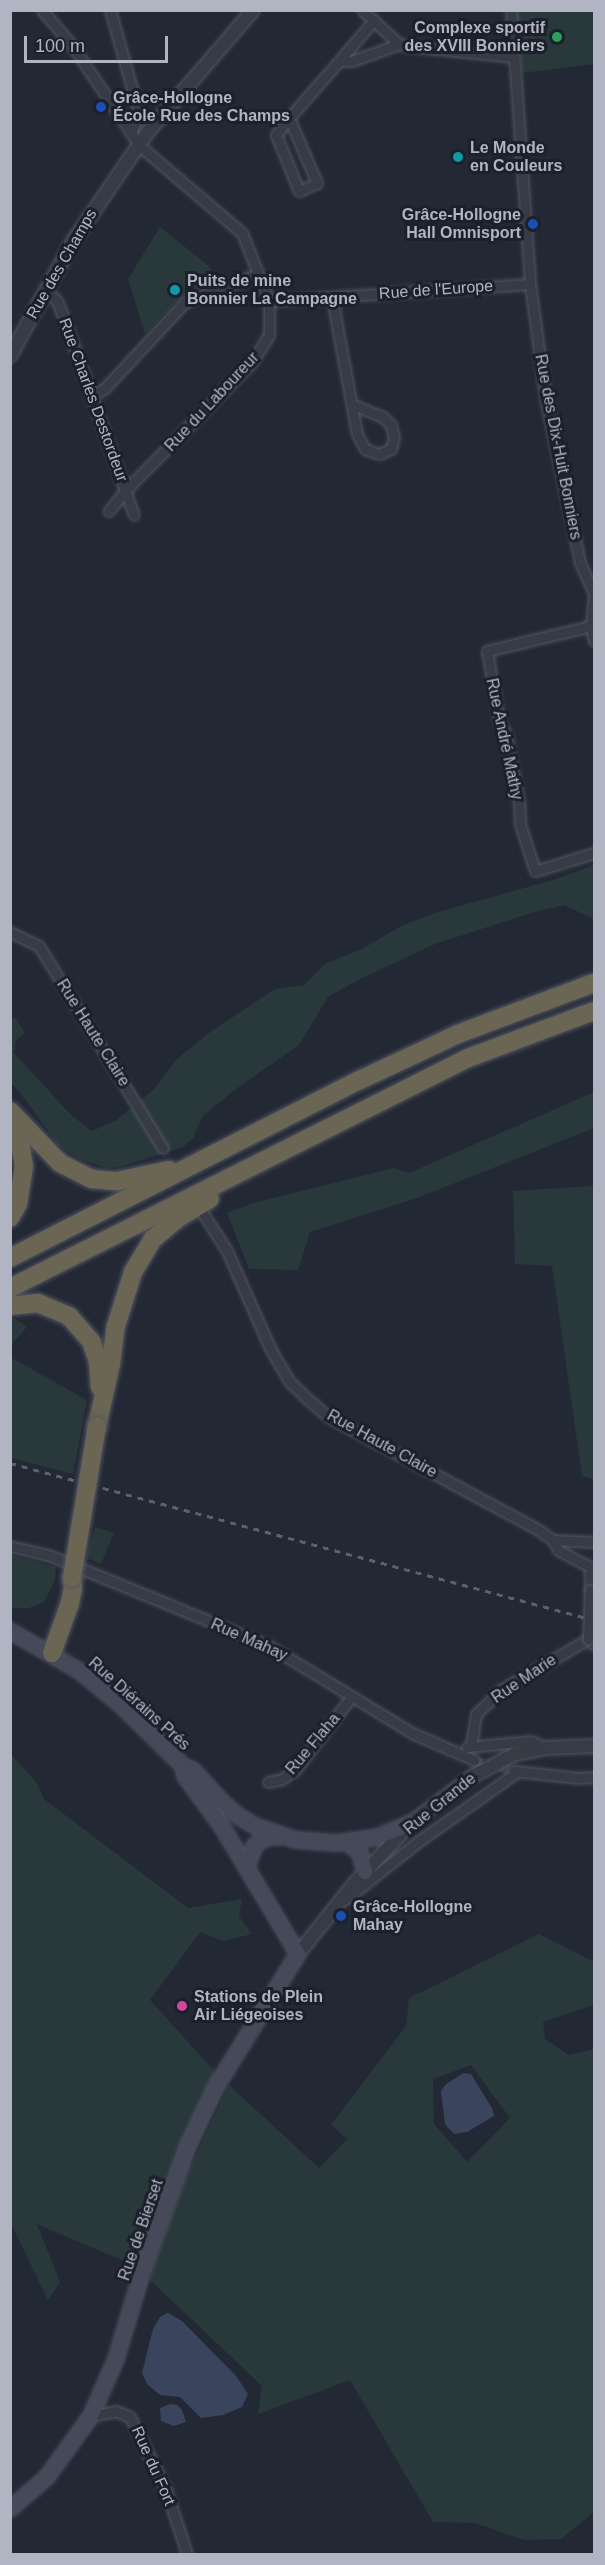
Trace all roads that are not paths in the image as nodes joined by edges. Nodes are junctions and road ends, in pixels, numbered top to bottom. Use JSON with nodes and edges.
{"nodes":[{"id":1,"x":42,"y":10,"type":"edge"},
{"id":2,"x":110,"y":10,"type":"edge"},
{"id":3,"x":253,"y":10,"type":"edge"},
{"id":4,"x":362,"y":10,"type":"edge"},
{"id":5,"x":511,"y":10,"type":"edge"},
{"id":6,"x":374,"y":20,"type":"junction"},
{"id":7,"x":399,"y":44,"type":"junction"},
{"id":8,"x":514,"y":57,"type":"junction"},
{"id":9,"x":339,"y":61,"type":"junction"},
{"id":10,"x":289,"y":118,"type":"junction"},
{"id":11,"x":131,"y":133,"type":"junction"},
{"id":12,"x":140,"y":146,"type":"junction"},
{"id":13,"x":258,"y":274,"type":"junction"},
{"id":14,"x":530,"y":284,"type":"junction"},
{"id":15,"x":46,"y":290,"type":"junction"},
{"id":16,"x":332,"y":298,"type":"junction"},
{"id":17,"x":269,"y":301,"type":"junction"},
{"id":18,"x":10,"y":356,"type":"edge"},
{"id":19,"x":93,"y":394,"type":"junction"},
{"id":20,"x":354,"y":405,"type":"junction"},
{"id":21,"x":125,"y":491,"type":"junction"},
{"id":22,"x":109,"y":511,"type":"dead end"},
{"id":23,"x":134,"y":515,"type":"dead end"},
{"id":24,"x":594,"y":595,"type":"edge"},
{"id":25,"x":591,"y":626,"type":"junction"},
{"id":26,"x":594,"y":641,"type":"edge"},
{"id":27,"x":594,"y":853,"type":"edge"},
{"id":28,"x":10,"y":932,"type":"edge"},
{"id":29,"x":594,"y":983,"type":"edge"},
{"id":30,"x":594,"y":1011,"type":"edge"},
{"id":31,"x":10,"y":1111,"type":"edge"},
{"id":32,"x":10,"y":1118,"type":"edge"},
{"id":33,"x":164,"y":1148,"type":"dead end"},
{"id":34,"x":186,"y":1169,"type":"junction"},
{"id":35,"x":237,"y":1173,"type":"junction"},
{"id":36,"x":202,"y":1212,"type":"dead end"},
{"id":37,"x":10,"y":1218,"type":"edge"},
{"id":38,"x":10,"y":1258,"type":"edge"},
{"id":39,"x":10,"y":1288,"type":"edge"},
{"id":40,"x":10,"y":1306,"type":"edge"},
{"id":41,"x":97,"y":1424,"type":"junction"},
{"id":42,"x":553,"y":1540,"type":"junction"},
{"id":43,"x":594,"y":1542,"type":"edge"},
{"id":44,"x":10,"y":1546,"type":"edge"},
{"id":45,"x":592,"y":1566,"type":"edge"},
{"id":46,"x":10,"y":1631,"type":"edge"},
{"id":47,"x":591,"y":1642,"type":"edge"},
{"id":48,"x":47,"y":1650,"type":"junction"},
{"id":49,"x":352,"y":1696,"type":"junction"},
{"id":50,"x":471,"y":1746,"type":"junction"},
{"id":51,"x":594,"y":1746,"type":"edge"},
{"id":52,"x":546,"y":1748,"type":"junction"},
{"id":53,"x":454,"y":1750,"type":"junction"},
{"id":54,"x":474,"y":1760,"type":"tunnel mouth"},
{"id":55,"x":183,"y":1766,"type":"junction"},
{"id":56,"x":594,"y":1777,"type":"edge"},
{"id":57,"x":268,"y":1782,"type":"dead end"},
{"id":58,"x":411,"y":1823,"type":"junction"},
{"id":59,"x":279,"y":1837,"type":"junction"},
{"id":60,"x":348,"y":1842,"type":"junction"},
{"id":61,"x":247,"y":1867,"type":"junction"},
{"id":62,"x":364,"y":1872,"type":"junction"},
{"id":63,"x":336,"y":1906,"type":"junction"},
{"id":64,"x":298,"y":1954,"type":"junction"},
{"id":65,"x":91,"y":2416,"type":"junction"},
{"id":66,"x":10,"y":2509,"type":"edge"},
{"id":67,"x":187,"y":2554,"type":"edge"}],
"edges":[{"from":1,"to":11,"type":"street","name":"Rue du Laboureur"},
{"from":2,"to":11,"type":"street"},
{"from":3,"to":12,"type":"street","name":"Rue des Champs"},
{"from":4,"to":6,"type":"street"},
{"from":5,"to":8,"type":"street","name":"Rue des Dix-Huit Bonniers"},
{"from":6,"to":7,"type":"street"},
{"from":6,"to":9,"type":"street"},
{"from":7,"to":8,"type":"street"},
{"from":7,"to":9,"type":"street"},
{"from":8,"to":14,"type":"street","name":"Rue des Dix-Huit Bonniers"},
{"from":9,"to":10,"type":"street"},
{"from":10,"to":10,"type":"street"},
{"from":11,"to":12,"type":"street","name":"Rue du Laboureur"},
{"from":12,"to":13,"type":"street","name":"Rue du Laboureur"},
{"from":12,"to":15,"type":"street","name":"Rue des Champs"},
{"from":13,"to":17,"type":"street","name":"Rue du Laboureur"},
{"from":13,"to":19,"type":"street"},
{"from":14,"to":16,"type":"street","name":"Rue de l'Europe"},
{"from":14,"to":24,"type":"street","name":"Rue des Dix-Huit Bonniers"},
{"from":15,"to":18,"type":"street","name":"Rue des Champs"},
{"from":15,"to":19,"type":"street","name":"Rue Charles Destordeur"},
{"from":16,"to":17,"type":"street","name":"Rue de l'Europe"},
{"from":16,"to":20,"type":"street"},
{"from":17,"to":21,"type":"street","name":"Rue du Laboureur"},
{"from":19,"to":21,"type":"street","name":"Rue Charles Destordeur"},
{"from":20,"to":20,"type":"street"},
{"from":21,"to":22,"type":"street","name":"Rue du Laboureur"},
{"from":21,"to":23,"type":"street","name":"Rue Charles Destordeur"},
{"from":24,"to":25,"type":"street","name":"Rue des Dix-Huit Bonniers"},
{"from":25,"to":26,"type":"street","name":"Rue des Dix-Huit Bonniers"},
{"from":25,"to":27,"type":"street","name":"Rue André Mathy"},
{"from":28,"to":33,"type":"street","name":"Rue Haute Claire"},
{"from":29,"to":34,"type":"highway"},
{"from":30,"to":35,"type":"highway"},
{"from":31,"to":34,"type":"highway"},
{"from":32,"to":37,"type":"highway"},
{"from":34,"to":38,"type":"highway"},
{"from":35,"to":39,"type":"highway"},
{"from":35,"to":41,"type":"highway"},
{"from":36,"to":42,"type":"street","name":"Rue Haute Claire"},
{"from":40,"to":41,"type":"highway"},
{"from":41,"to":48,"type":"highway","bridge":true},
{"from":42,"to":43,"type":"street"},
{"from":42,"to":45,"type":"street"},
{"from":44,"to":49,"type":"street","name":"Rue Mahay"},
{"from":45,"to":47,"type":"street","bridge":true},
{"from":46,"to":48,"type":"main road","name":"Rue Diérains Prés"},
{"from":47,"to":50,"type":"street","name":"Rue Marie"},
{"from":48,"to":55,"type":"main road","name":"Rue Diérains Prés"},
{"from":49,"to":53,"type":"street","name":"Rue Mahay"},
{"from":49,"to":57,"type":"street","name":"Rue Flaha"},
{"from":50,"to":52,"type":"street"},
{"from":50,"to":53,"type":"street"},
{"from":51,"to":52,"type":"street","name":"Rue Grande"},
{"from":52,"to":58,"type":"street","name":"Rue Grande"},
{"from":53,"to":54,"type":"street","name":"Rue Mahay"},
{"from":55,"to":59,"type":"main road","name":"Rue Diérains Prés"},
{"from":55,"to":61,"type":"main road","name":"Rue Diérains Prés"},
{"from":56,"to":63,"type":"street"},
{"from":58,"to":60,"type":"main road","name":"Rue Diérains Prés"},
{"from":58,"to":62,"type":"street","name":"Rue Grande"},
{"from":59,"to":60,"type":"main road","name":"Rue Diérains Prés"},
{"from":59,"to":61,"type":"main road"},
{"from":60,"to":62,"type":"main road"},
{"from":61,"to":64,"type":"main road","name":"Rue Diérains Prés"},
{"from":62,"to":63,"type":"street","name":"Rue Grande"},
{"from":63,"to":64,"type":"street","name":"Rue Grande"},
{"from":64,"to":65,"type":"main road","name":"Rue de Bierset"},
{"from":65,"to":66,"type":"main road","name":"Rue de Bierset"},
{"from":65,"to":67,"type":"street","name":"Rue du Fort"}]}
